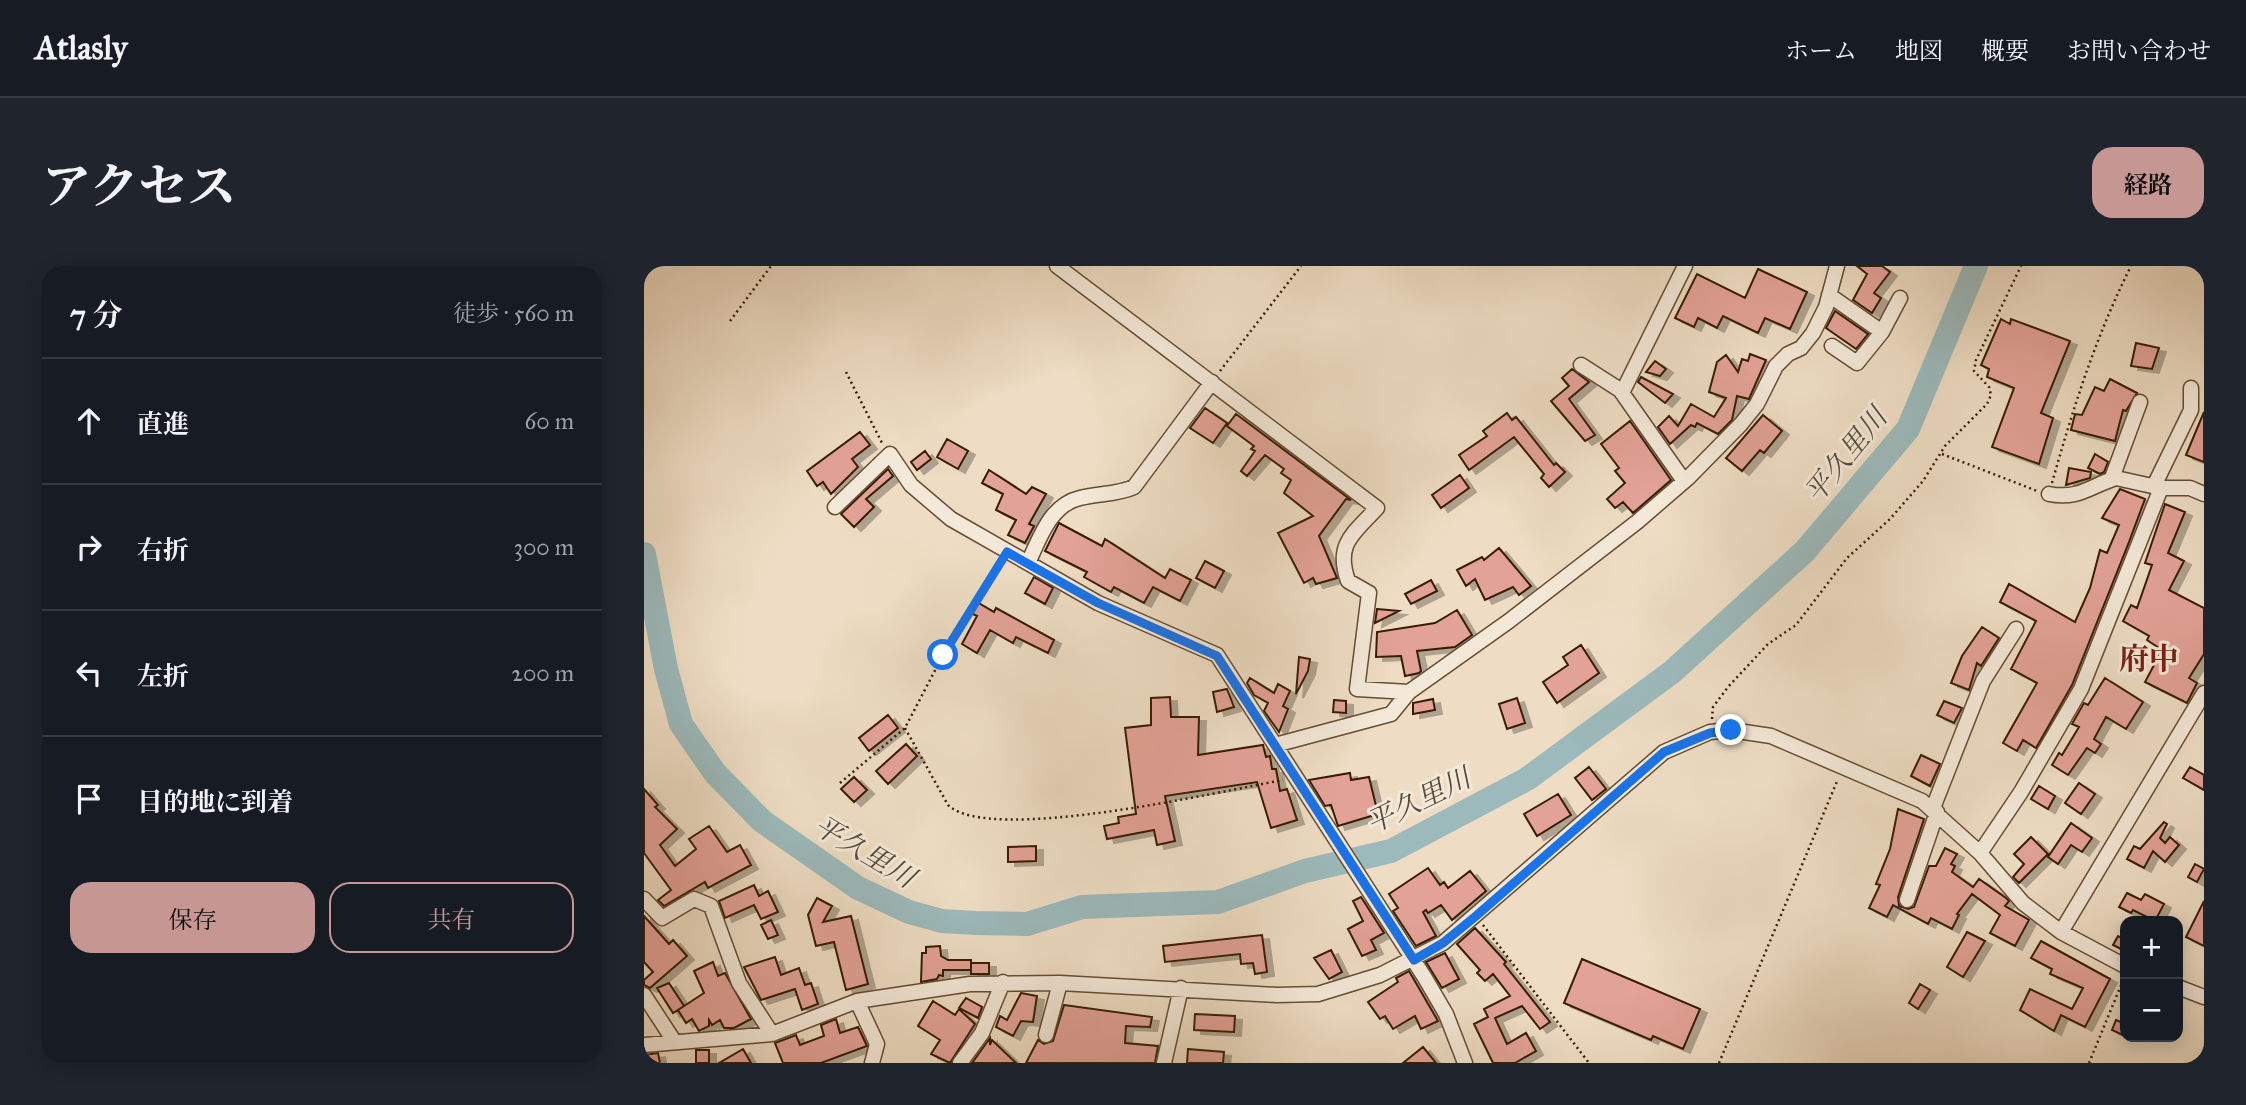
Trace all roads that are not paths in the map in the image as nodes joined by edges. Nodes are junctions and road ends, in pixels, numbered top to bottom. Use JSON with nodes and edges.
{"nodes":[{"id":1,"x":1057,"y":266,"type":"edge"},
{"id":2,"x":1685,"y":266,"type":"edge"},
{"id":3,"x":1837,"y":266,"type":"edge"},
{"id":4,"x":1829,"y":295,"type":"junction"},
{"id":5,"x":1900,"y":299,"type":"dead end"},
{"id":6,"x":1882,"y":332,"type":"junction"},
{"id":7,"x":1832,"y":346,"type":"dead end"},
{"id":8,"x":1581,"y":365,"type":"dead end"},
{"id":9,"x":1212,"y":382,"type":"junction"},
{"id":10,"x":2191,"y":388,"type":"dead end"},
{"id":11,"x":1622,"y":393,"type":"junction"},
{"id":12,"x":2140,"y":402,"type":"dead end"},
{"id":13,"x":2112,"y":478,"type":"junction"},
{"id":14,"x":1684,"y":481,"type":"junction"},
{"id":15,"x":2158,"y":487,"type":"junction"},
{"id":16,"x":2049,"y":494,"type":"road end"},
{"id":17,"x":2204,"y":494,"type":"edge"},
{"id":18,"x":835,"y":507,"type":"dead end"},
{"id":19,"x":1028,"y":563,"type":"junction"},
{"id":20,"x":2016,"y":629,"type":"dead end"},
{"id":21,"x":1409,"y":692,"type":"junction"},
{"id":22,"x":2204,"y":693,"type":"edge"},
{"id":23,"x":1275,"y":746,"type":"junction"},
{"id":24,"x":1935,"y":810,"type":"junction"},
{"id":25,"x":1980,"y":853,"type":"junction"},
{"id":26,"x":644,"y":899,"type":"edge"},
{"id":27,"x":1907,"y":900,"type":"dead end"},
{"id":28,"x":2061,"y":932,"type":"junction"},
{"id":29,"x":1414,"y":960,"type":"junction"},
{"id":30,"x":2120,"y":963,"type":"edge"},
{"id":31,"x":1003,"y":982,"type":"junction"},
{"id":32,"x":1060,"y":983,"type":"junction"},
{"id":33,"x":1181,"y":988,"type":"junction"},
{"id":34,"x":2183,"y":989,"type":"edge"},
{"id":35,"x":644,"y":995,"type":"edge"},
{"id":36,"x":2204,"y":997,"type":"edge"},
{"id":37,"x":857,"y":1001,"type":"junction"},
{"id":38,"x":772,"y":1034,"type":"junction"},
{"id":39,"x":1046,"y":1035,"type":"dead end"},
{"id":40,"x":674,"y":1041,"type":"junction"},
{"id":41,"x":644,"y":1045,"type":"edge"},
{"id":42,"x":872,"y":1063,"type":"edge"},
{"id":43,"x":960,"y":1063,"type":"edge"},
{"id":44,"x":1164,"y":1063,"type":"edge"},
{"id":45,"x":1465,"y":1063,"type":"edge"}],
"edges":[{"from":1,"to":9,"type":"street"},
{"from":2,"to":11,"type":"street"},
{"from":3,"to":4,"type":"street"},
{"from":4,"to":6,"type":"street"},
{"from":4,"to":14,"type":"street"},
{"from":5,"to":6,"type":"street"},
{"from":6,"to":7,"type":"street"},
{"from":8,"to":11,"type":"street"},
{"from":9,"to":19,"type":"street"},
{"from":9,"to":21,"type":"street"},
{"from":10,"to":15,"type":"street"},
{"from":11,"to":14,"type":"street"},
{"from":12,"to":13,"type":"street"},
{"from":13,"to":15,"type":"street"},
{"from":13,"to":16,"type":"street"},
{"from":14,"to":21,"type":"street"},
{"from":15,"to":17,"type":"street"},
{"from":15,"to":25,"type":"street"},
{"from":18,"to":19,"type":"street"},
{"from":19,"to":23,"type":"street"},
{"from":20,"to":24,"type":"street"},
{"from":21,"to":23,"type":"street"},
{"from":22,"to":28,"type":"street"},
{"from":23,"to":29,"type":"street"},
{"from":24,"to":25,"type":"street"},
{"from":24,"to":27,"type":"street"},
{"from":24,"to":29,"type":"street"},
{"from":25,"to":28,"type":"street"},
{"from":26,"to":38,"type":"street"},
{"from":28,"to":30,"type":"street"},
{"from":29,"to":33,"type":"street"},
{"from":29,"to":45,"type":"street"},
{"from":31,"to":32,"type":"street"},
{"from":31,"to":37,"type":"street"},
{"from":31,"to":43,"type":"street"},
{"from":32,"to":33,"type":"street"},
{"from":32,"to":39,"type":"street"},
{"from":33,"to":44,"type":"street"},
{"from":34,"to":36,"type":"street"},
{"from":35,"to":40,"type":"street"},
{"from":37,"to":38,"type":"street"},
{"from":37,"to":42,"type":"street"},
{"from":38,"to":40,"type":"street"},
{"from":40,"to":41,"type":"street"}]}
